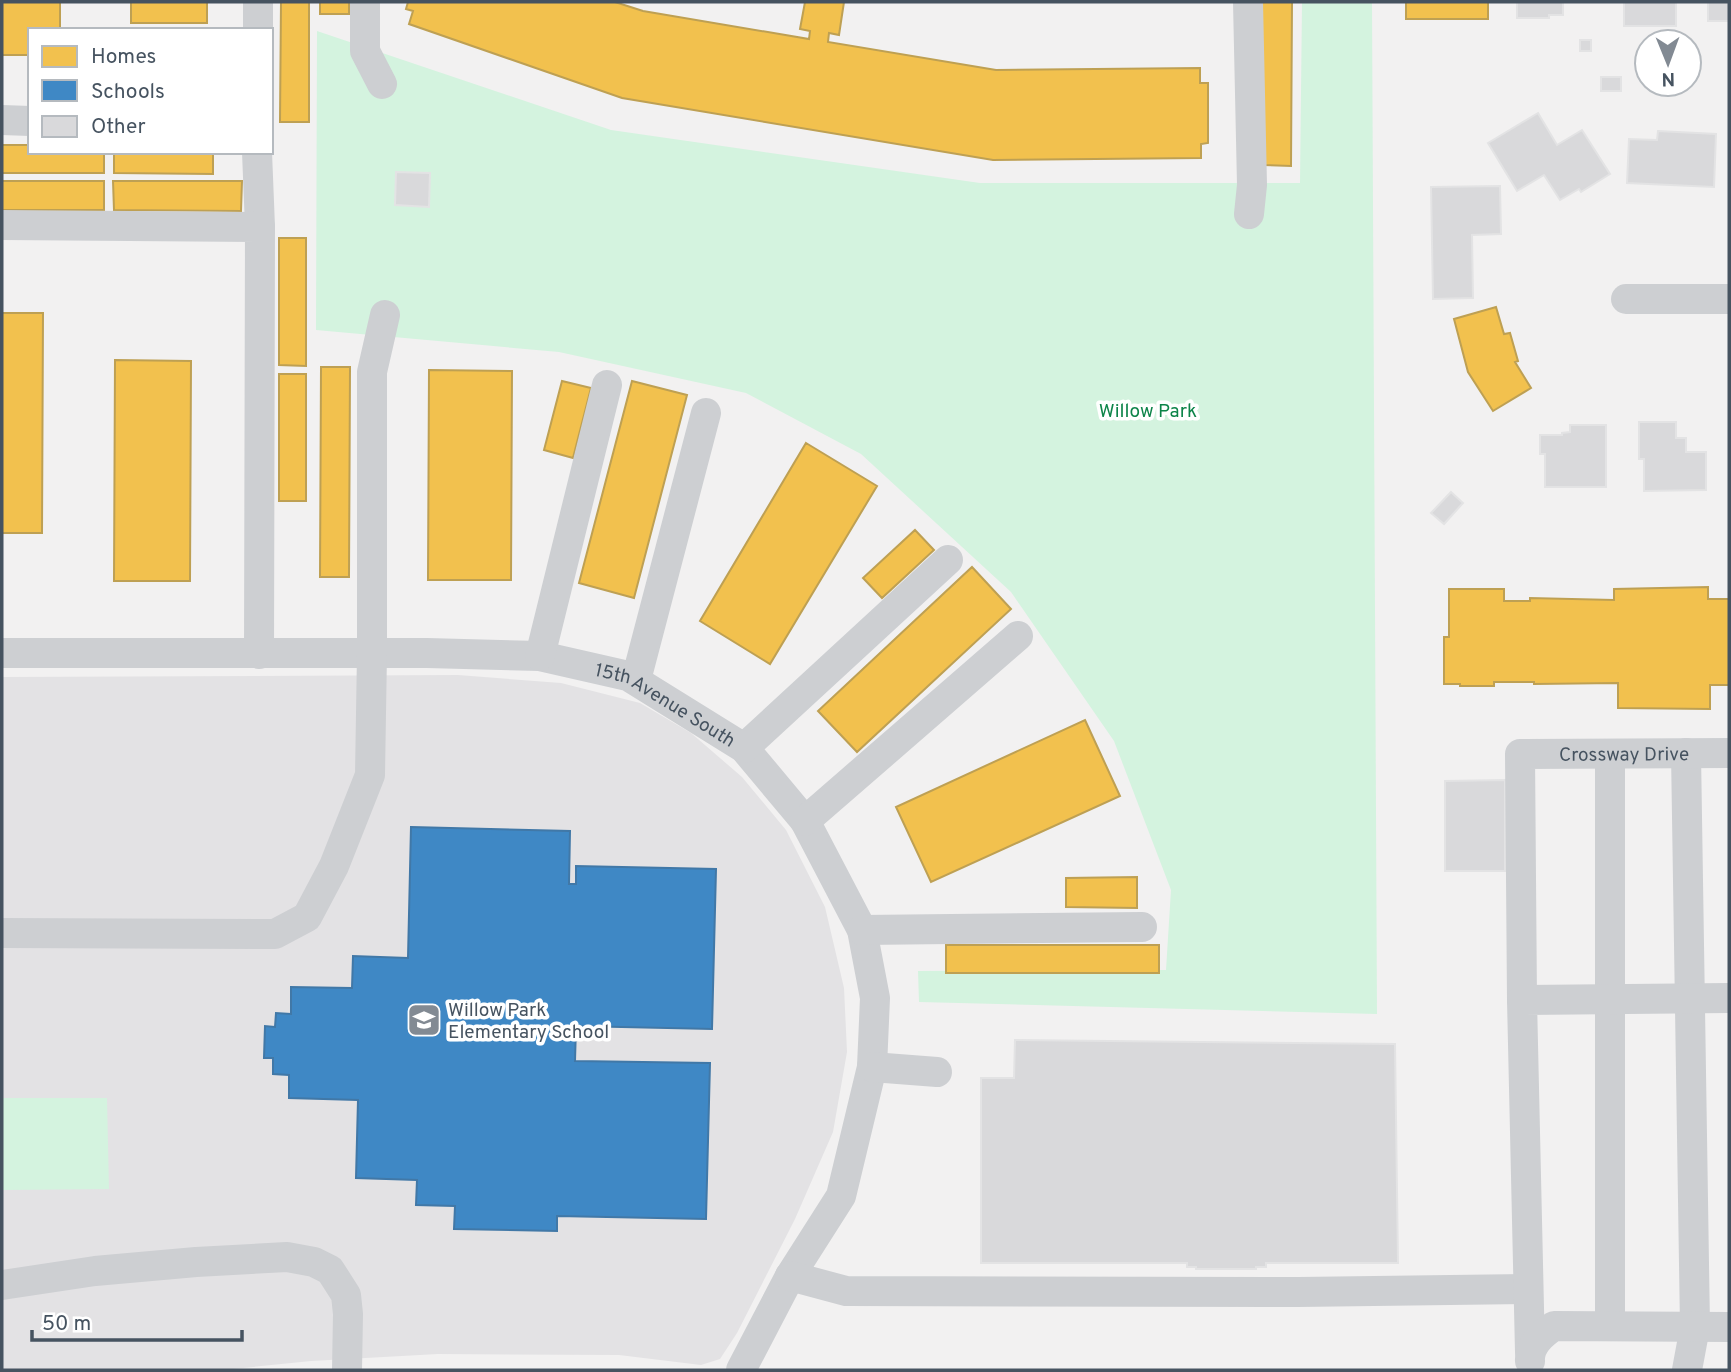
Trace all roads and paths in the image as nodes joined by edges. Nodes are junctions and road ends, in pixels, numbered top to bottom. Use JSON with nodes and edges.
{"nodes":[{"id":1,"x":258,"y":2,"type":"edge"},
{"id":2,"x":365,"y":2,"type":"edge"},
{"id":3,"x":1248,"y":2,"type":"edge"},
{"id":4,"x":258,"y":28,"type":"edge"},
{"id":5,"x":382,"y":84,"type":"dead end"},
{"id":6,"x":2,"y":120,"type":"edge"},
{"id":7,"x":28,"y":121,"type":"edge"},
{"id":8,"x":257,"y":154,"type":"edge"},
{"id":9,"x":1249,"y":214,"type":"dead end"},
{"id":10,"x":2,"y":225,"type":"edge"},
{"id":11,"x":260,"y":227,"type":"junction"},
{"id":12,"x":1626,"y":299,"type":"dead end"},
{"id":13,"x":1729,"y":299,"type":"edge"},
{"id":14,"x":385,"y":315,"type":"dead end"},
{"id":15,"x":607,"y":385,"type":"dead end"},
{"id":16,"x":706,"y":413,"type":"dead end"},
{"id":17,"x":948,"y":560,"type":"dead end"},
{"id":18,"x":1018,"y":636,"type":"dead end"},
{"id":19,"x":2,"y":653,"type":"edge"},
{"id":20,"x":372,"y":653,"type":"junction"},
{"id":21,"x":259,"y":654,"type":"junction"},
{"id":22,"x":540,"y":656,"type":"junction"},
{"id":23,"x":636,"y":680,"type":"junction"},
{"id":24,"x":744,"y":748,"type":"junction"},
{"id":25,"x":1686,"y":753,"type":"junction"},
{"id":26,"x":1729,"y":753,"type":"edge"},
{"id":27,"x":1610,"y":754,"type":"junction"},
{"id":28,"x":805,"y":821,"type":"junction"},
{"id":29,"x":1142,"y":927,"type":"dead end"},
{"id":30,"x":862,"y":930,"type":"junction"},
{"id":31,"x":2,"y":933,"type":"edge"},
{"id":32,"x":1729,"y":998,"type":"edge"},
{"id":33,"x":1610,"y":999,"type":"junction"},
{"id":34,"x":1690,"y":999,"type":"junction"},
{"id":35,"x":1522,"y":1000,"type":"junction"},
{"id":36,"x":872,"y":1067,"type":"junction"},
{"id":37,"x":937,"y":1072,"type":"dead end"},
{"id":38,"x":790,"y":1276,"type":"junction"},
{"id":39,"x":2,"y":1285,"type":"edge"},
{"id":40,"x":1528,"y":1289,"type":"junction"},
{"id":41,"x":1610,"y":1326,"type":"junction"},
{"id":42,"x":1695,"y":1327,"type":"junction"},
{"id":43,"x":1729,"y":1327,"type":"edge"},
{"id":44,"x":1530,"y":1361,"type":"edge"},
{"id":45,"x":346,"y":1370,"type":"edge"},
{"id":46,"x":741,"y":1370,"type":"edge"},
{"id":47,"x":1687,"y":1370,"type":"edge"}],
"edges":[{"from":1,"to":4,"type":"street"},
{"from":2,"to":5,"type":"street"},
{"from":3,"to":9,"type":"street"},
{"from":6,"to":7,"type":"street"},
{"from":8,"to":11,"type":"street"},
{"from":10,"to":11,"type":"street"},
{"from":11,"to":21,"type":"street"},
{"from":12,"to":13,"type":"street"},
{"from":14,"to":20,"type":"street"},
{"from":15,"to":22,"type":"street"},
{"from":16,"to":23,"type":"street"},
{"from":17,"to":24,"type":"street"},
{"from":18,"to":28,"type":"street"},
{"from":19,"to":21,"type":"street","name":"15th Avenue South"},
{"from":20,"to":21,"type":"street","name":"15th Avenue South"},
{"from":20,"to":22,"type":"street","name":"15th Avenue South"},
{"from":20,"to":31,"type":"street"},
{"from":22,"to":23,"type":"street","name":"15th Avenue South"},
{"from":23,"to":24,"type":"street","name":"15th Avenue South"},
{"from":24,"to":28,"type":"street","name":"15th Avenue South"},
{"from":25,"to":26,"type":"street","name":"Crossway Drive"},
{"from":25,"to":27,"type":"street","name":"Crossway Drive"},
{"from":25,"to":34,"type":"street"},
{"from":27,"to":33,"type":"street"},
{"from":27,"to":35,"type":"street","name":"Crossway Drive"},
{"from":28,"to":30,"type":"street","name":"15th Avenue South"},
{"from":29,"to":30,"type":"street"},
{"from":30,"to":36,"type":"street","name":"15th Avenue South"},
{"from":32,"to":34,"type":"street"},
{"from":33,"to":34,"type":"street"},
{"from":33,"to":35,"type":"street"},
{"from":33,"to":41,"type":"street"},
{"from":34,"to":42,"type":"street"},
{"from":35,"to":40,"type":"street"},
{"from":36,"to":37,"type":"street"},
{"from":36,"to":38,"type":"street","name":"15th Avenue South"},
{"from":38,"to":40,"type":"street"},
{"from":38,"to":46,"type":"street","name":"15th Avenue South"},
{"from":39,"to":45,"type":"street"},
{"from":40,"to":44,"type":"street"},
{"from":41,"to":42,"type":"street"},
{"from":41,"to":44,"type":"street"},
{"from":42,"to":43,"type":"street"},
{"from":42,"to":47,"type":"street"}]}
